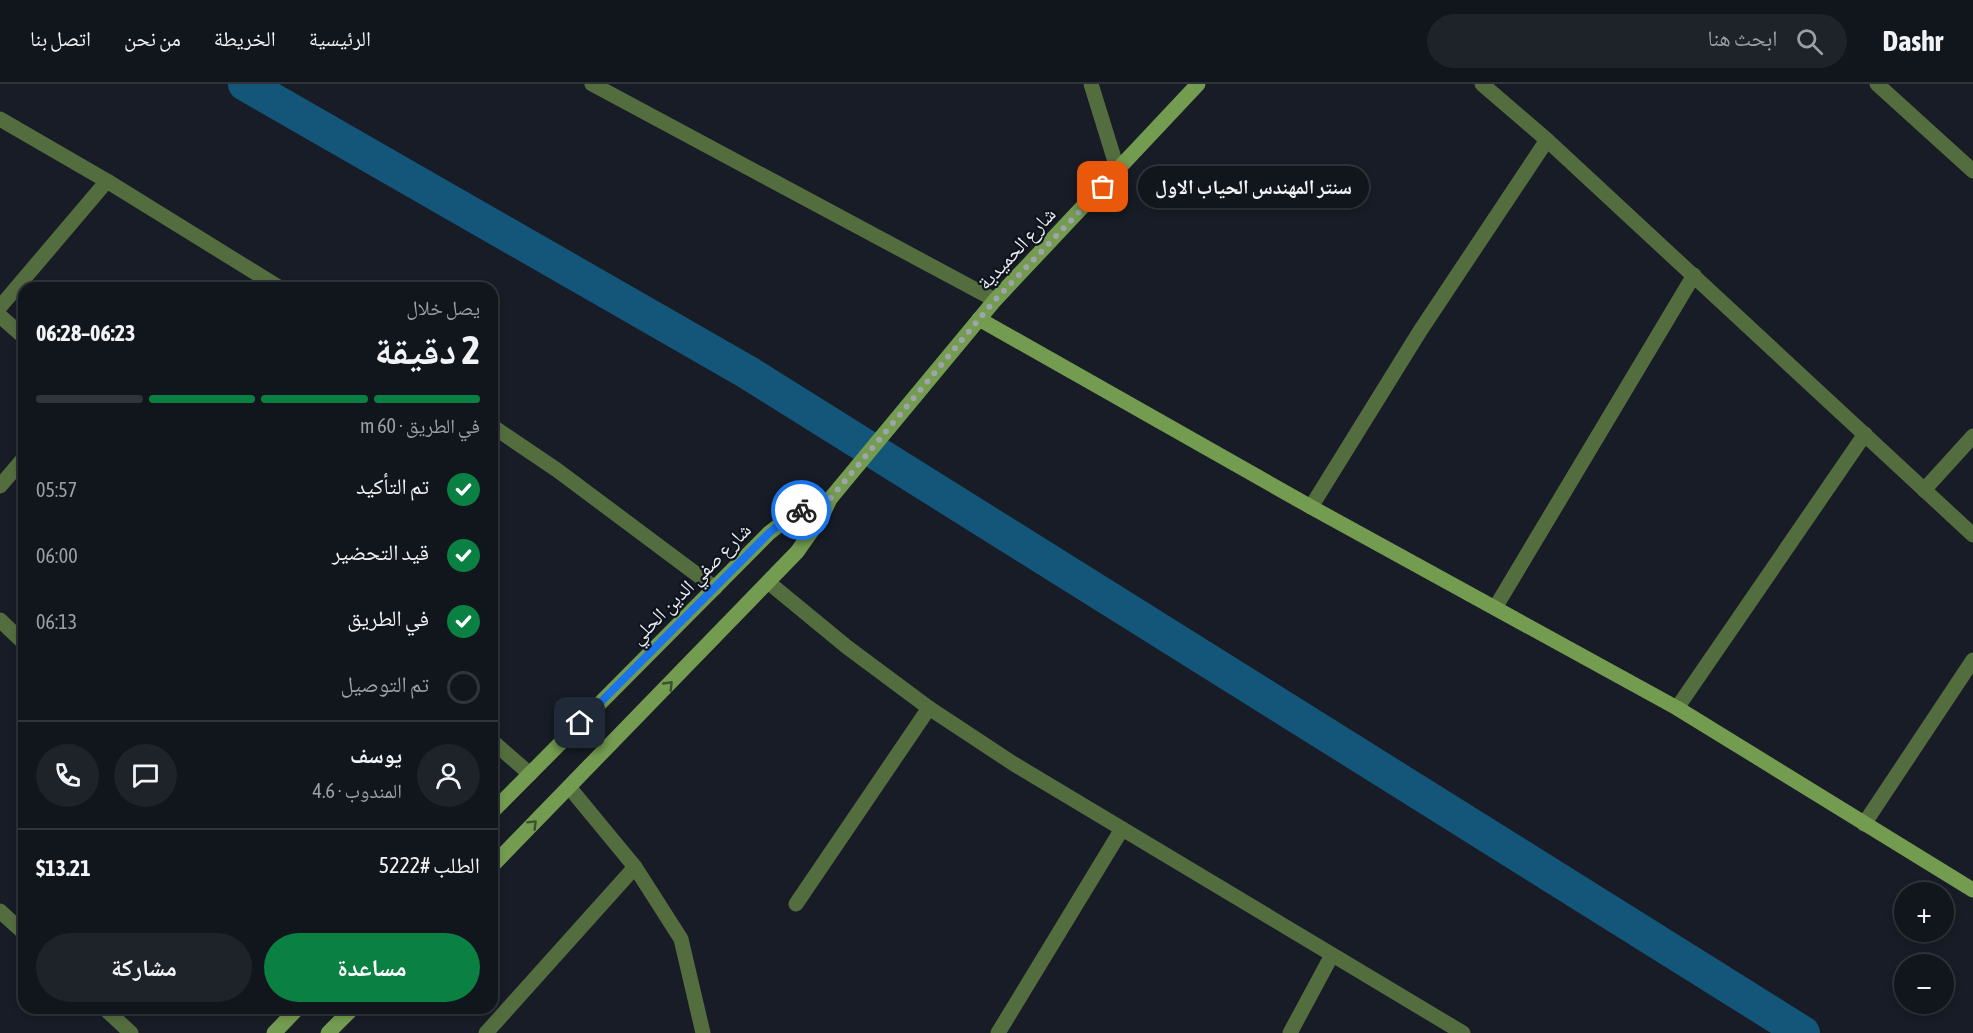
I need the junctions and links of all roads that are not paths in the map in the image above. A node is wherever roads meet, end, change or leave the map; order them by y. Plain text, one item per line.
1 (592, 84) edge
2 (1091, 84) edge
3 (1198, 84) edge
4 (1482, 84) edge
5 (1876, 84) edge
6 (0, 119) edge
7 (1547, 140) junction
8 (1118, 171) junction
9 (1973, 171) edge
10 (107, 181) junction
11 (1694, 275) junction
12 (21, 282) edge
13 (270, 282) edge
14 (18, 286) edge
15 (995, 300) junction
16 (0, 307) edge
17 (0, 316) edge
18 (979, 320) junction
19 (18, 332) edge
20 (498, 430) edge
21 (1865, 434) junction
22 (1973, 436) edge
23 (18, 465) edge
24 (0, 486) edge
25 (1924, 490) junction
26 (830, 499) junction
27 (1311, 507) junction
28 (1973, 535) edge
29 (768, 582) junction
30 (715, 588) junction
31 (1495, 608) junction
32 (0, 621) edge
33 (18, 638) edge
34 (1973, 660) edge
35 (929, 708) junction
36 (1677, 708) junction
37 (498, 746) edge
38 (530, 774) junction
39 (569, 788) junction
40 (498, 806) edge
41 (1864, 824) junction
42 (1122, 829) junction
43 (498, 860) edge
44 (635, 867) junction
45 (1973, 890) edge
46 (796, 904) dead end
47 (0, 911) edge
48 (18, 928) edge
49 (1332, 955) junction
50 (110, 1014) edge
51 (292, 1014) edge
52 (346, 1014) edge
53 (130, 1033) edge
54 (274, 1033) edge
55 (328, 1033) edge
56 (486, 1033) edge
57 (703, 1033) edge
58 (998, 1033) edge
59 (1290, 1033) edge
60 (1463, 1033) edge

1 - 15 street
2 - 8 street
3 - 8 street, شارع الحميدية
4 - 7 street
5 - 9 street
6 - 10 street
7 - 11 street
7 - 27 street
8 - 15 street, شارع الحميدية
10 - 12 street
10 - 13 street
11 - 21 street
11 - 31 street
14 - 16 street
15 - 18 street, شارع الحميدية
17 - 19 street
18 - 26 street, شارع الحميدية
18 - 27 street
20 - 30 street
21 - 25 street
21 - 36 street
22 - 25 street
23 - 24 street
25 - 28 street
26 - 29 street
26 - 30 street, شارع صفي الدين الحلي
27 - 31 street
29 - 35 street
39 -> 29 street
30 - 38 street, شارع صفي الدين الحلي
31 - 36 street
32 - 33 street
34 - 41 street
35 - 42 street
35 - 46 street
36 - 41 street
37 - 38 street
38 - 40 street, شارع صفي الدين الحلي
43 -> 39 street
39 - 44 street
41 - 45 street
42 - 49 street
42 - 58 street
44 - 56 street
44 - 57 street
47 - 48 street
49 - 59 street
49 - 60 street
50 - 53 street
51 - 54 street
52 - 55 street

